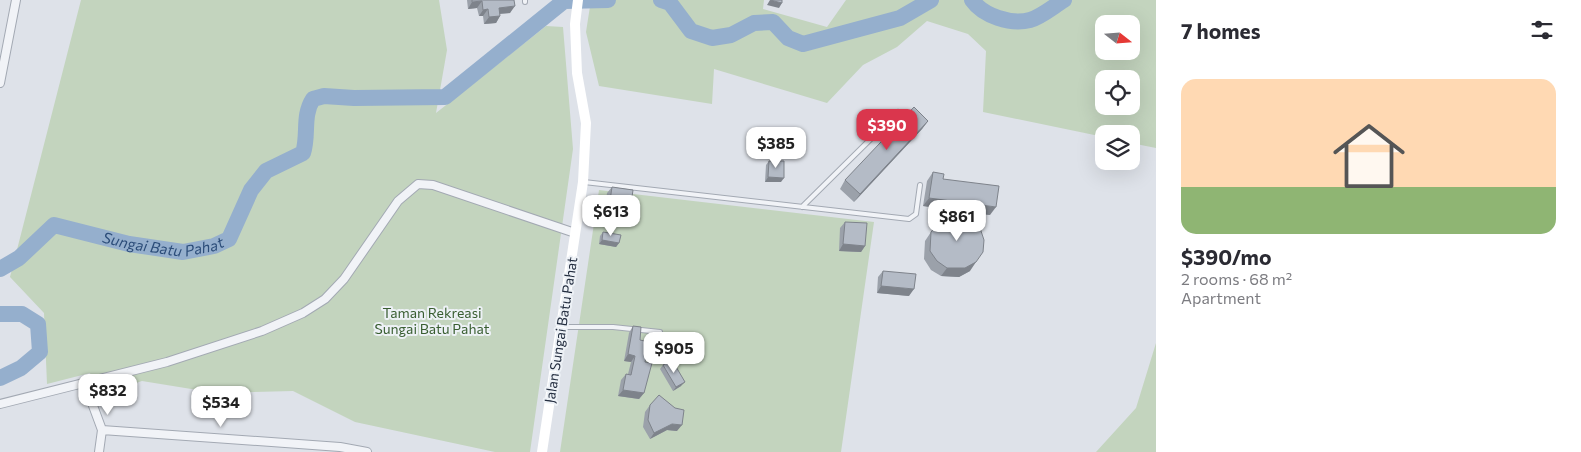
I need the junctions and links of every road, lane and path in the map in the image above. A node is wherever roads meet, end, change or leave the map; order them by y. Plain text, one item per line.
1 (16, 0) edge
2 (578, 0) edge
3 (0, 83) edge
4 (898, 112) dead end
5 (583, 182) junction
6 (920, 185) dead end
7 (802, 207) junction
8 (575, 233) junction
9 (561, 327) junction
10 (660, 332) dead end
11 (85, 384) junction
12 (0, 404) edge
13 (102, 430) junction
14 (99, 452) edge
15 (367, 452) edge
16 (542, 452) edge

1 - 3 street
2 - 5 street, Jalan Sungai Batu Pahat
4 - 7 lane
5 - 7 lane
5 - 8 street, Jalan Sungai Batu Pahat
6 - 7 lane
8 - 9 street, Jalan Sungai Batu Pahat
8 - 11 street
9 - 10 lane
9 - 16 street, Jalan Sungai Batu Pahat
11 - 12 street
11 - 13 street
13 - 14 street
13 - 15 street

